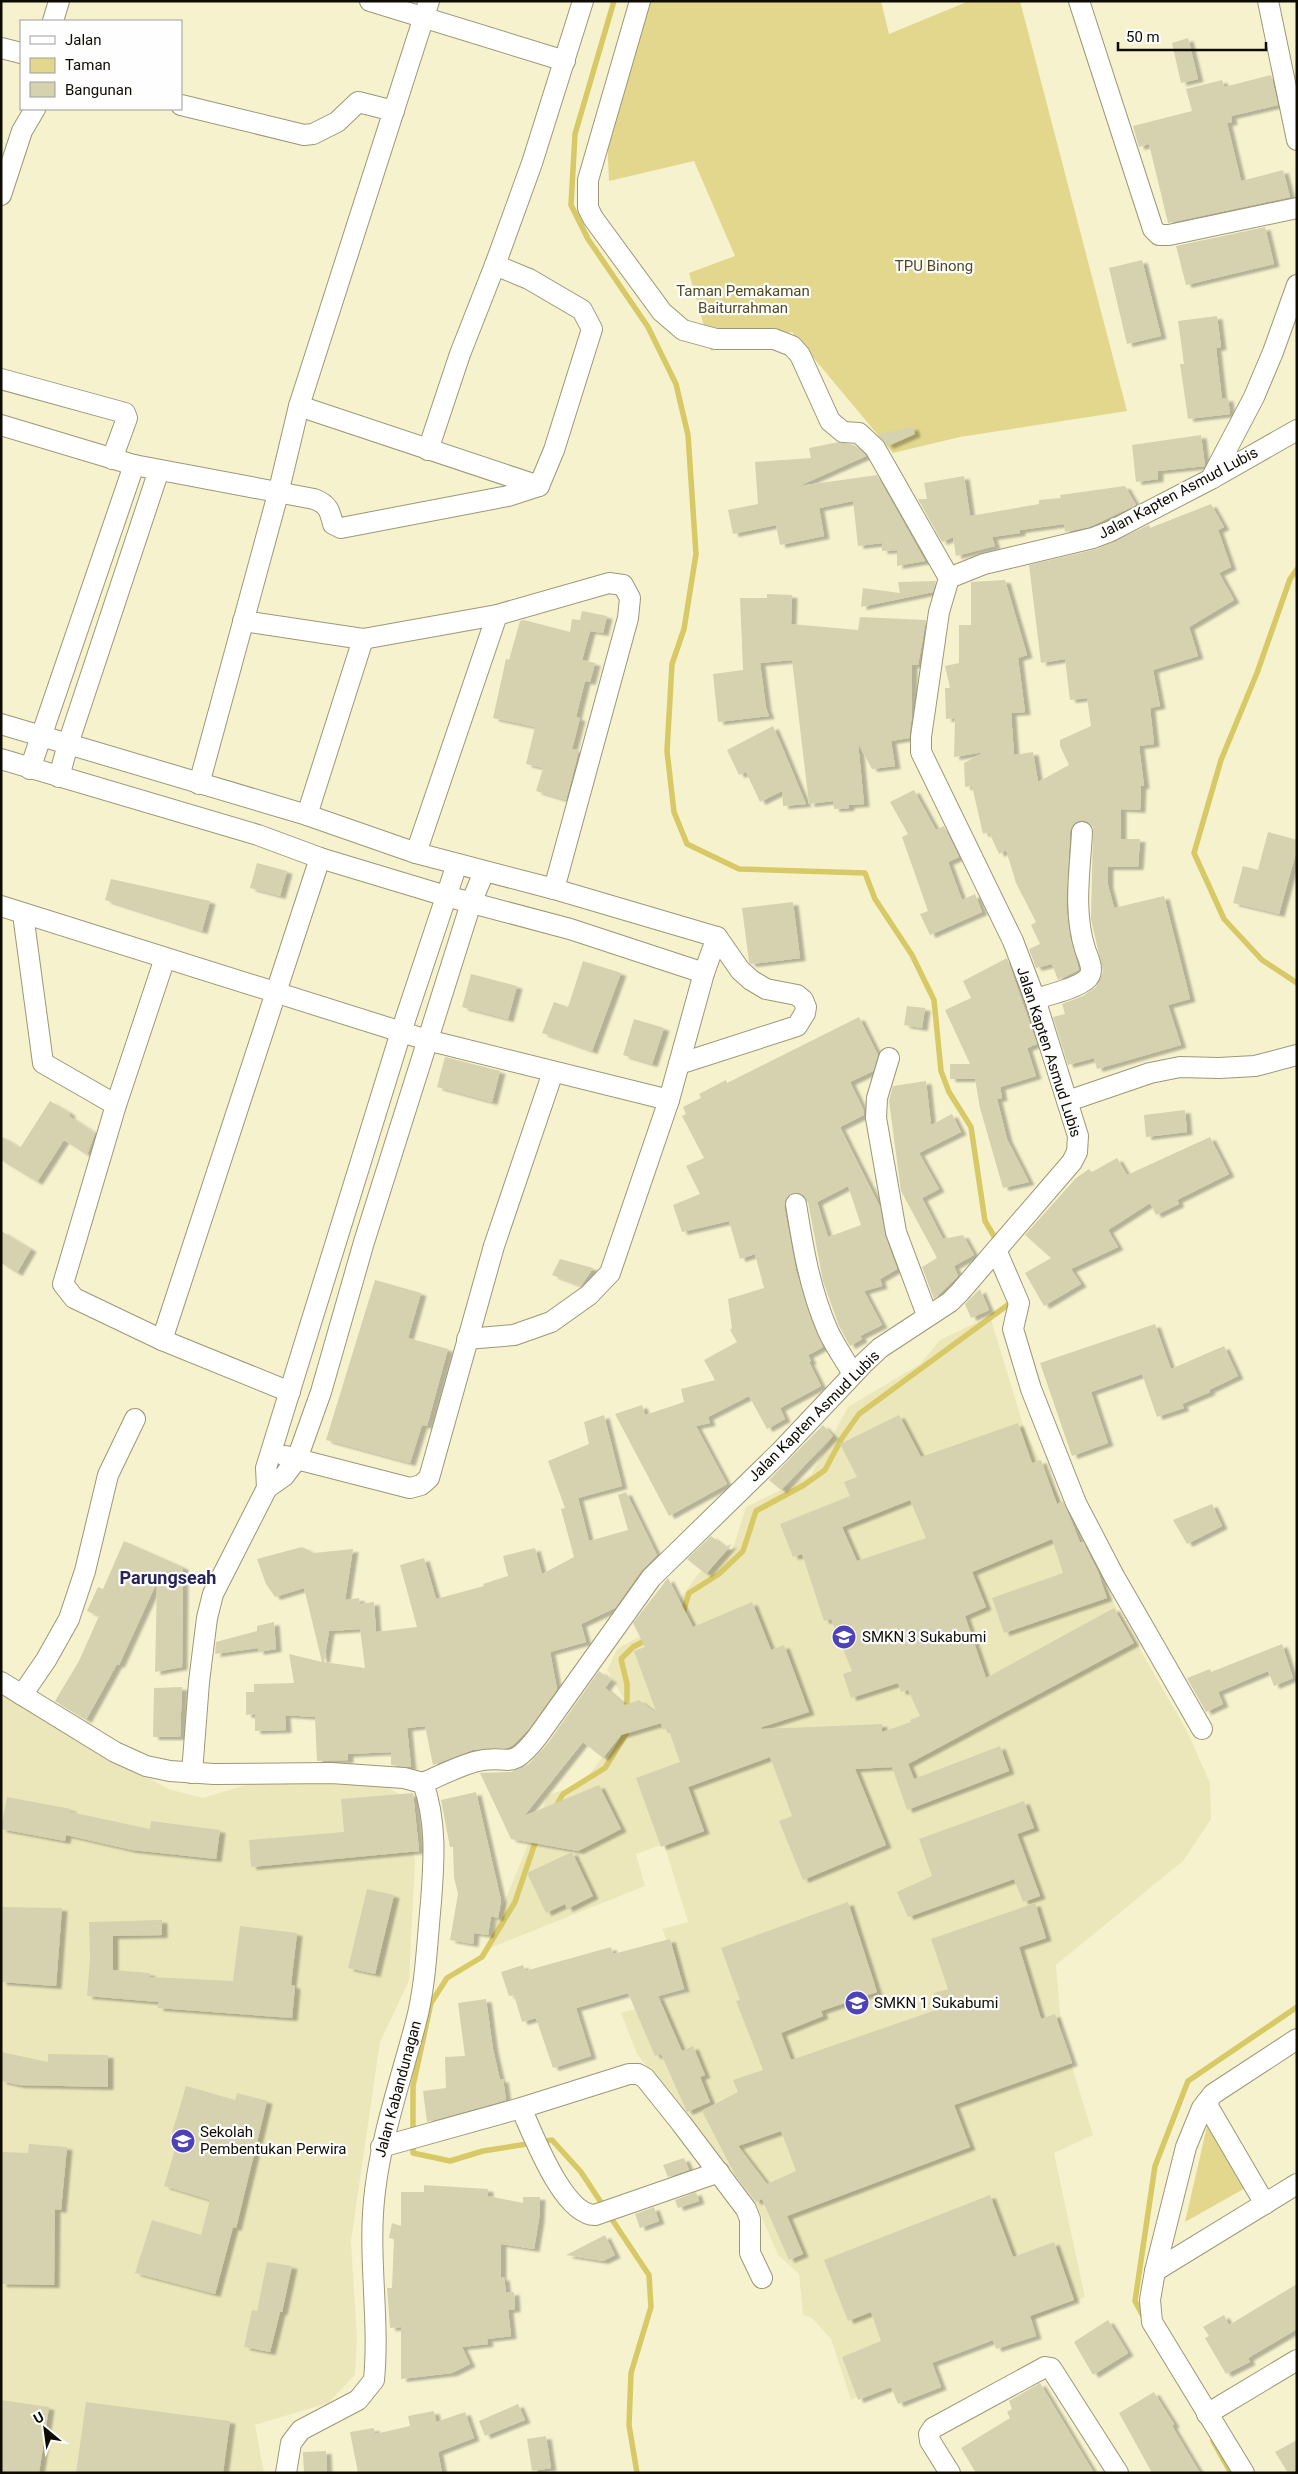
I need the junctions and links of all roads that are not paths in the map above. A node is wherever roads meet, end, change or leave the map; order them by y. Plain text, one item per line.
1 (59, 1) edge
2 (370, 1) edge
3 (583, 1) edge
4 (640, 1) edge
5 (1079, 1) edge
6 (1268, 1) edge
7 (427, 10) edge
8 (53, 20) edge
9 (1, 48) edge
10 (20, 53) edge
11 (565, 62) junction
12 (182, 104) edge
13 (34, 110) edge
14 (394, 111) junction
15 (1297, 140) edge
16 (1, 195) edge
17 (1297, 208) edge
18 (495, 266) junction
19 (1297, 285) edge
20 (1, 379) edge
21 (299, 406) junction
22 (1, 425) edge
23 (1297, 430) edge
24 (428, 450) junction
25 (112, 458) junction
26 (134, 465) junction
27 (159, 470) junction
28 (1211, 479) junction
29 (539, 486) junction
30 (278, 494) junction
31 (948, 578) junction
32 (497, 614) junction
33 (243, 622) junction
34 (363, 638) junction
35 (1, 724) edge
36 (41, 736) junction
37 (68, 744) junction
38 (1, 759) edge
39 (30, 768) junction
40 (59, 777) junction
41 (199, 784) junction
42 (307, 815) junction
43 (1082, 832) dead end
44 (416, 853) junction
45 (320, 858) junction
46 (456, 864) junction
47 (484, 872) junction
48 (554, 889) junction
49 (446, 896) junction
50 (471, 903) junction
51 (1, 906) edge
52 (23, 914) junction
53 (717, 937) junction
54 (165, 958) junction
55 (704, 973) junction
56 (277, 993) junction
57 (1035, 999) junction
58 (401, 1032) junction
59 (428, 1040) junction
60 (1297, 1055) edge
61 (889, 1058) dead end
62 (679, 1064) junction
63 (553, 1072) junction
64 (669, 1100) junction
65 (1068, 1101) junction
66 (116, 1105) junction
67 (363, 1150) junction
68 (390, 1158) junction
69 (796, 1204) dead end
70 (997, 1252) junction
71 (927, 1315) junction
72 (467, 1339) junction
73 (162, 1340) junction
74 (853, 1374) junction
75 (290, 1392) junction
76 (135, 1419) dead end
77 (272, 1452) junction
78 (297, 1460) junction
79 (266, 1488) junction
80 (1, 1682) edge
81 (22, 1695) junction
82 (1202, 1729) dead end
83 (192, 1773) junction
84 (423, 1783) junction
85 (1297, 2039) edge
86 (1206, 2103) junction
87 (520, 2108) junction
88 (381, 2147) junction
89 (719, 2172) junction
90 (1297, 2184) edge
91 (1265, 2204) junction
92 (1155, 2271) junction
93 (762, 2278) dead end
94 (1297, 2360) edge
95 (1208, 2414) junction
96 (286, 2473) edge
97 (950, 2473) edge
98 (1118, 2473) edge
99 (1244, 2473) edge

1 - 8 street
2 - 7 street
3 - 11 street
4 - 31 street
5 - 17 street
6 - 15 street
7 - 11 street
7 - 14 street
9 - 10 street
11 - 18 street
12 - 14 street
13 - 16 street
14 - 21 street
18 - 24 street
18 - 29 street
19 - 28 street
20 - 25 street
21 - 24 street
21 - 30 street
22 - 25 street
23 - 28 street, Jalan Kapten Asmud Lubis
24 - 29 street
25 - 26 street
26 - 27 street
26 - 36 street
27 - 30 street
27 - 37 street
28 - 31 street, Jalan Kapten Asmud Lubis
29 - 30 street
30 - 33 street
31 - 57 street, Jalan Kapten Asmud Lubis
32 - 34 street
32 - 44 street
32 - 48 street
33 - 34 street
33 - 41 street
34 - 42 street
35 - 36 street
36 - 37 street
36 - 39 street
37 - 40 street
37 - 41 street
38 - 39 street
39 - 40 street
40 - 45 street
41 - 42 street
42 - 44 street
43 - 57 street
44 - 46 street
45 - 49 street
45 - 56 street
46 - 47 street
46 - 49 street
47 - 48 street
47 - 50 street
48 - 53 street
49 - 50 street
49 - 58 street
50 - 55 street
50 - 59 street
51 - 52 street
52 - 54 street
52 - 66 street
53 - 55 street
53 - 62 street
54 - 56 street
54 - 66 street
55 - 62 street
56 - 58 street
56 - 73 street
57 - 65 street, Jalan Kapten Asmud Lubis
58 - 59 street
58 - 67 street
59 - 63 street
59 - 68 street
60 - 65 street
61 - 71 street
62 - 64 street
63 - 64 street
63 - 72 street
64 - 72 street
65 - 70 street, Jalan Kapten Asmud Lubis
66 - 73 street
67 - 68 street
67 - 75 street
68 - 78 street
69 - 74 street
70 - 71 street, Jalan Kapten Asmud Lubis
70 - 82 street
71 - 74 street, Jalan Kapten Asmud Lubis
72 - 78 street
73 - 75 street
74 - 84 street, Jalan Kapten Asmud Lubis
75 - 77 street
76 - 81 street
77 - 78 street
77 - 79 street
78 - 79 street
79 - 83 street
80 - 81 street
81 - 83 street
83 - 84 street
84 - 88 street, Jalan Kabandunagan
85 - 86 street
86 - 91 street
86 - 92 street
87 - 88 street
87 - 89 street
87 - 89 street
88 - 96 street, Jalan Kabandunagan
89 - 93 street
90 - 91 street
91 - 92 street
92 - 95 street
94 - 95 street
95 - 99 street
97 - 98 street

